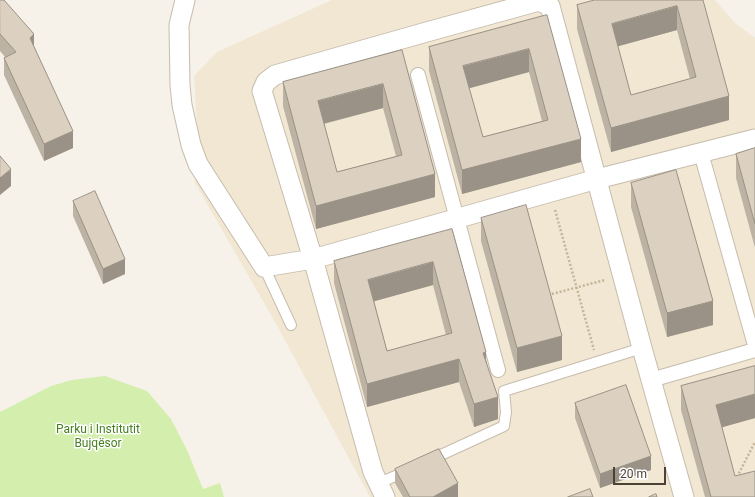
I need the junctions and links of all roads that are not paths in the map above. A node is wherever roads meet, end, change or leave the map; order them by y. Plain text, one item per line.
1 (185, 0) edge
2 (418, 75) dead end
3 (755, 139) edge
4 (701, 153) junction
5 (597, 179) junction
6 (457, 218) junction
7 (313, 259) junction
8 (264, 267) junction
9 (291, 325) dead end
10 (755, 345) edge
11 (642, 348) junction
12 (755, 350) edge
13 (498, 370) dead end
14 (651, 380) junction
15 (382, 490) edge
16 (684, 497) edge

1 - 8 street
2 - 6 street
3 - 4 street
4 - 5 street
4 - 10 street
5 - 6 street
5 - 7 street
5 - 11 street
6 - 7 street
6 - 13 street
7 - 8 street
7 - 15 street
8 - 9 lane
11 - 14 street
11 - 15 lane
12 - 14 street
14 - 16 street

